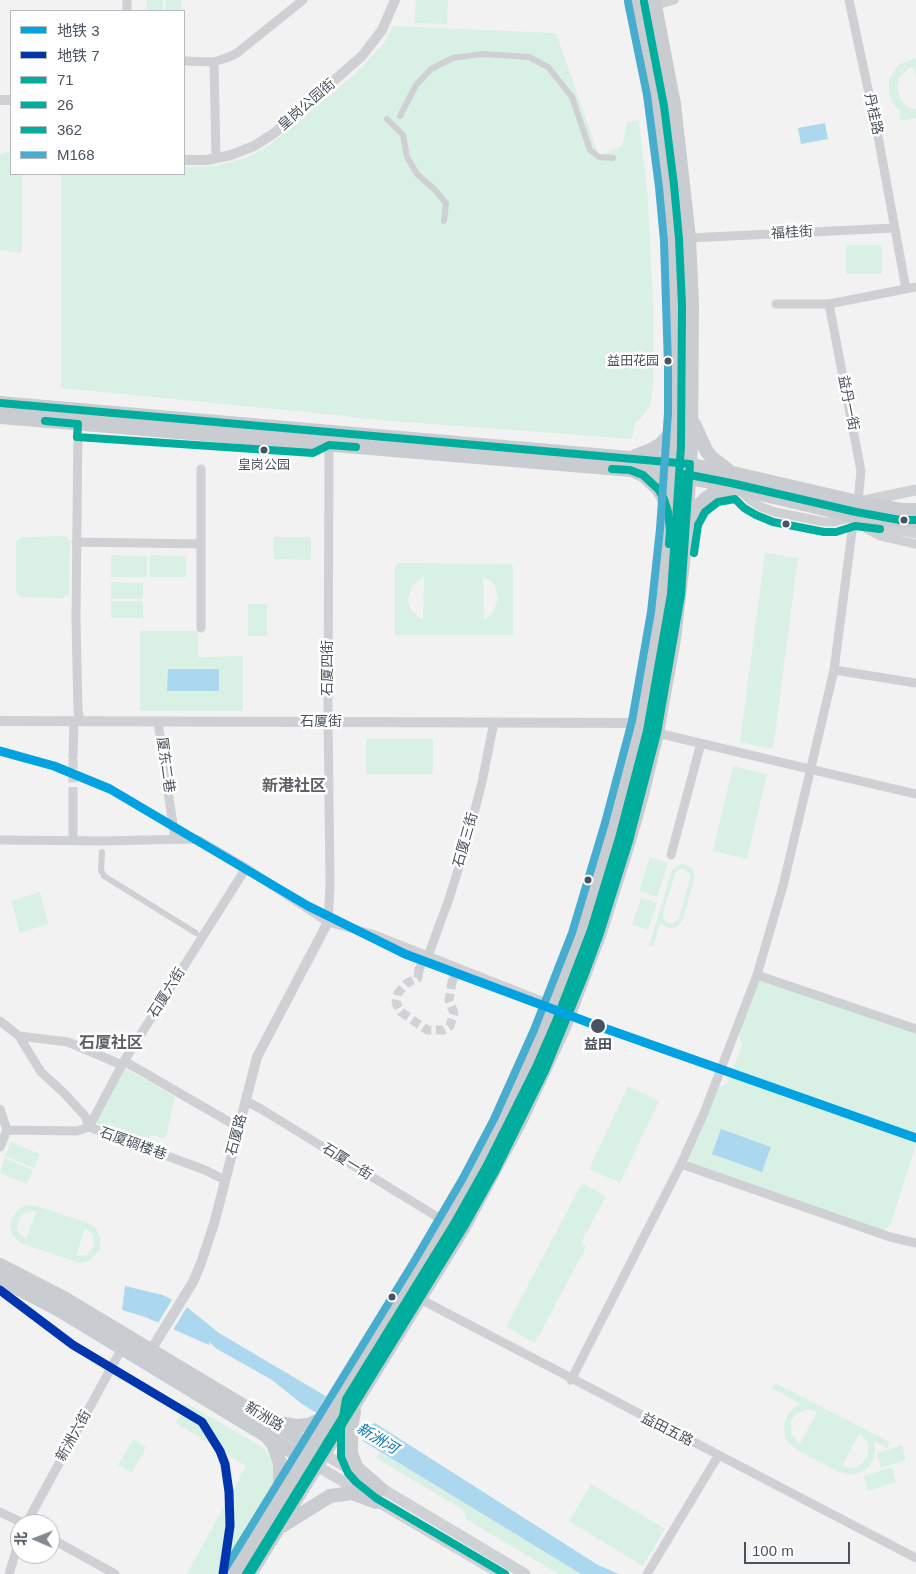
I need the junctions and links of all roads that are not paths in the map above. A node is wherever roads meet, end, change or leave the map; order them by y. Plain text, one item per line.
1 (303, 0) edge
2 (395, 0) edge
3 (638, 0) edge
4 (674, 0) edge
5 (849, 0) edge
6 (655, 2) edge
7 (185, 61) edge
8 (214, 62) junction
9 (400, 116) dead end
10 (387, 119) dead end
11 (216, 158) junction
12 (613, 158) dead end
13 (185, 160) edge
14 (444, 221) dead end
15 (894, 228) junction
16 (689, 238) junction
17 (916, 287) edge
18 (906, 289) junction
19 (776, 304) dead end
20 (829, 304) junction
21 (0, 403) edge
22 (685, 414) junction
23 (0, 417) edge
24 (78, 424) junction
25 (328, 445) junction
26 (624, 457) junction
27 (201, 469) dead end
28 (675, 469) junction
29 (630, 470) junction
30 (689, 471) junction
31 (733, 473) junction
32 (738, 488) junction
33 (916, 490) edge
34 (856, 509) junction
35 (916, 510) edge
36 (916, 521) edge
37 (670, 530) junction
38 (686, 532) junction
39 (916, 534) edge
40 (76, 542) junction
41 (201, 544) junction
42 (916, 544) edge
43 (201, 628) dead end
44 (834, 670) junction
45 (916, 683) edge
46 (0, 721) edge
47 (77, 721) junction
48 (158, 722) junction
49 (328, 722) junction
50 (494, 722) junction
51 (642, 723) junction
52 (657, 733) junction
53 (701, 744) junction
54 (74, 757) tunnel mouth
55 (811, 769) junction
56 (916, 794) edge
57 (73, 796) tunnel mouth
58 (175, 839) junction
59 (0, 840) edge
60 (73, 840) junction
61 (102, 852) dead end
62 (671, 855) dead end
63 (246, 868) junction
64 (328, 922) junction
65 (196, 933) dead end
66 (427, 955) junction
67 (458, 968) junction
68 (419, 970) tunnel mouth
69 (757, 975) junction
70 (452, 982) tunnel mouth
71 (554, 1006) junction
72 (0, 1021) edge
73 (916, 1029) edge
74 (18, 1036) junction
75 (123, 1063) junction
76 (246, 1101) junction
77 (0, 1109) edge
78 (89, 1127) junction
79 (238, 1127) junction
80 (7, 1130) junction
81 (0, 1147) edge
82 (681, 1164) junction
83 (225, 1180) junction
84 (449, 1224) junction
85 (916, 1243) edge
86 (0, 1265) edge
87 (0, 1279) edge
88 (420, 1300) junction
89 (122, 1348) junction
90 (152, 1350) junction
91 (571, 1380) junction
92 (355, 1394) junction
93 (265, 1418) junction
94 (325, 1428) junction
95 (266, 1435) junction
96 (718, 1456) junction
97 (315, 1457) junction
98 (296, 1486) junction
99 (379, 1496) junction
100 (276, 1506) junction
101 (31, 1514) edge
102 (276, 1531) junction
103 (60, 1544) edge
104 (916, 1558) edge
105 (115, 1574) edge
106 (234, 1574) edge
107 (250, 1574) edge
108 (501, 1574) edge
109 (525, 1574) edge
110 (647, 1574) edge

1 - 8 street
2 - 11 street, 皇岗公园街
3 - 22 main road
4 - 6 street
5 - 15 street, 丹桂路
6 - 16 main road
7 - 8 street
8 - 11 street
9 - 12 street
10 - 14 street
11 - 13 street, 皇岗公园街
15 - 16 street, 福桂街
15 - 18 street, 丹桂路
16 - 22 main road
17 - 18 street
18 - 20 street
19 - 20 street
20 - 34 street, 益丹一街
21 - 26 main road
22 - 26 main road
22 - 28 main road
22 - 30 main road
22 - 31 main road
23 - 24 main road
24 - 25 main road
24 - 40 street
25 - 29 main road
25 - 49 street, 石厦四街
26 - 28 main road
27 - 41 street
28 - 29 main road
28 - 30 main road
28 - 37 main road
29 - 37 main road
30 - 31 main road
30 - 32 main road
30 - 38 main road
31 - 34 main road
32 - 34 main road
32 - 38 main road
33 - 34 main road
34 - 35 main road
34 - 36 main road
34 - 39 main road
34 - 42 street
34 - 44 street, 益丹一街
37 - 51 main road
38 - 52 main road
40 - 41 street
40 - 47 street
41 - 43 street
44 - 45 street
44 - 55 street, 益丹一街
46 - 47 street, 石厦街
47 - 48 street, 石厦街
47 - 54 street
48 - 49 street, 石厦街
48 - 58 street, 厦东二巷
49 - 50 street, 石厦街
49 - 64 street, 石厦四街
50 - 51 street, 石厦街
50 - 66 street, 石厦三街
51 - 71 main road
52 - 53 street
52 - 88 main road
53 - 55 street
53 - 62 street
55 - 56 street
55 - 69 street, 益丹一街
57 - 60 street
58 - 60 street
58 - 63 street
59 - 60 street
61 - 65 street
63 - 64 street
63 - 75 street, 石厦六街
64 - 66 street
64 - 76 street, 石厦路
66 - 67 street
66 - 68 street, 石厦三街
67 - 70 street
67 - 71 street
69 - 73 street
69 - 82 street, 益丹一街
71 - 84 main road
72 - 74 street, 石厦碉楼巷
74 - 75 street
74 - 78 street, 石厦碉楼巷
75 - 78 street, 石厦六街
75 - 79 street
76 - 79 street, 石厦路
76 - 84 street, 石厦一街
77 - 80 street
78 - 80 street
78 - 83 street, 石厦碉楼巷
79 - 83 street, 石厦路
80 - 81 street
82 - 85 street
82 - 91 street, 益丹一街
83 - 90 street, 石厦路
84 - 92 main road
86 - 90 main road, 新洲路
87 - 89 main road, 新洲路
88 - 91 street, 益田五路
88 - 92 main road
89 - 95 main road, 新洲路
89 - 101 street, 新洲六街
90 - 93 main road, 新洲路
91 - 96 street, 益田五路
92 - 94 main road
92 - 94 main road
92 - 99 main road
93 - 94 main road
93 - 97 main road, 新洲路
94 - 97 main road
95 - 97 main road, 新洲路
95 - 100 main road
96 - 104 street, 益田五路
96 - 110 street
97 - 98 main road
97 - 99 main road, 新洲路
98 - 100 main road
98 - 102 main road
99 - 102 main road
99 - 108 main road, 新洲路
99 - 109 main road, 新洲路
100 - 106 main road
102 - 107 main road
103 - 105 street

